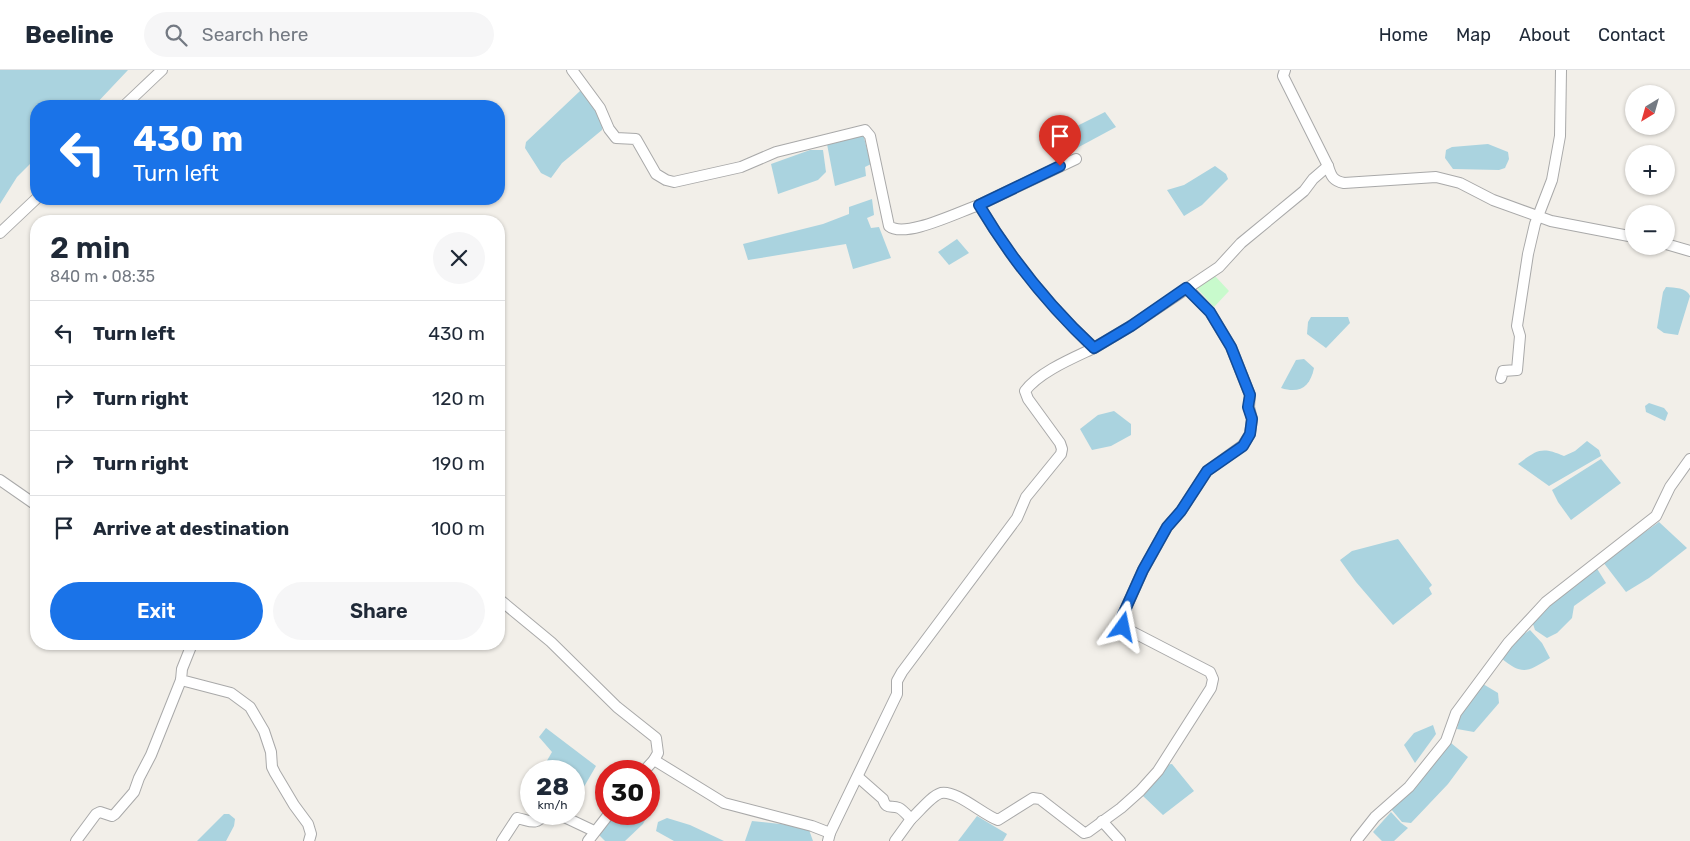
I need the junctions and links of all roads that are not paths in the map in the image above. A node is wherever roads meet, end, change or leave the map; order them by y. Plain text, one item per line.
1 (162, 70) edge
2 (572, 70) edge
3 (1284, 70) edge
4 (1560, 70) edge
5 (130, 100) edge
6 (1076, 159) dead end
7 (1328, 166) junction
8 (30, 204) edge
9 (979, 205) junction
10 (1539, 217) junction
11 (0, 233) edge
12 (1625, 235) edge
13 (1675, 247) edge
14 (1690, 251) edge
15 (1186, 288) junction
16 (1094, 348) junction
17 (1501, 378) dead end
18 (1690, 459) edge
19 (0, 480) edge
20 (30, 501) edge
21 (505, 603) edge
22 (190, 650) edge
23 (181, 680) junction
24 (654, 760) edge
25 (660, 764) edge
26 (858, 777) junction
27 (520, 819) edge
28 (912, 819) junction
29 (1102, 822) junction
30 (581, 825) edge
31 (599, 825) edge
32 (594, 831) junction
33 (829, 837) edge
34 (76, 841) edge
35 (309, 841) edge
36 (502, 841) edge
37 (588, 841) edge
38 (895, 841) edge
39 (1120, 841) edge
40 (1356, 841) edge

1 - 5 street
2 - 9 street
3 - 7 street
4 - 10 street
6 - 9 street
7 - 10 street
7 - 15 street
8 - 11 street
9 - 16 street
10 - 12 street
10 - 17 street
13 - 14 street
15 - 16 street
15 - 29 street
16 - 26 street
18 - 40 street
19 - 20 street
21 - 24 street
22 - 23 street
23 - 34 street
23 - 35 street
25 - 33 street
26 - 28 street
26 - 33 street
27 - 36 street
28 - 29 street
28 - 38 street
29 - 39 street
30 - 32 street
31 - 32 street
32 - 37 street

